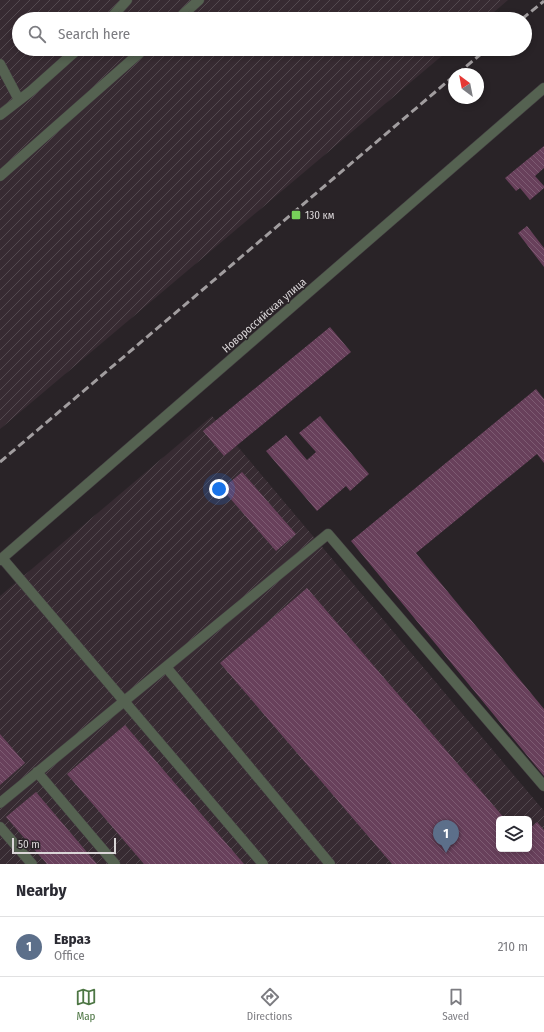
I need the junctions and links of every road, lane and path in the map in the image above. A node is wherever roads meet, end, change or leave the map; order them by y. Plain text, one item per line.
1 (127, 0) edge
2 (199, 0) edge
3 (116, 12) edge
4 (186, 12) edge
5 (70, 56) edge
6 (136, 56) edge
7 (0, 64) edge
8 (544, 88) edge
9 (19, 100) junction
10 (0, 115) edge
11 (0, 176) edge
12 (1, 559) edge
13 (166, 667) junction
14 (124, 701) junction
15 (37, 772) junction
16 (544, 786) edge
17 (0, 802) edge
18 (0, 827) edge
19 (32, 864) edge
20 (115, 864) edge
21 (263, 864) edge
22 (330, 864) edge

1 - 3 street
2 - 4 street
5 - 9 street
6 - 11 street
7 - 9 street
8 - 12 street, Новороссийская улица
9 - 10 street
12 - 14 street
13 - 14 street
13 - 16 street
13 - 22 street
14 - 15 street
14 - 21 street
15 - 17 street
15 - 20 street
18 - 19 street

